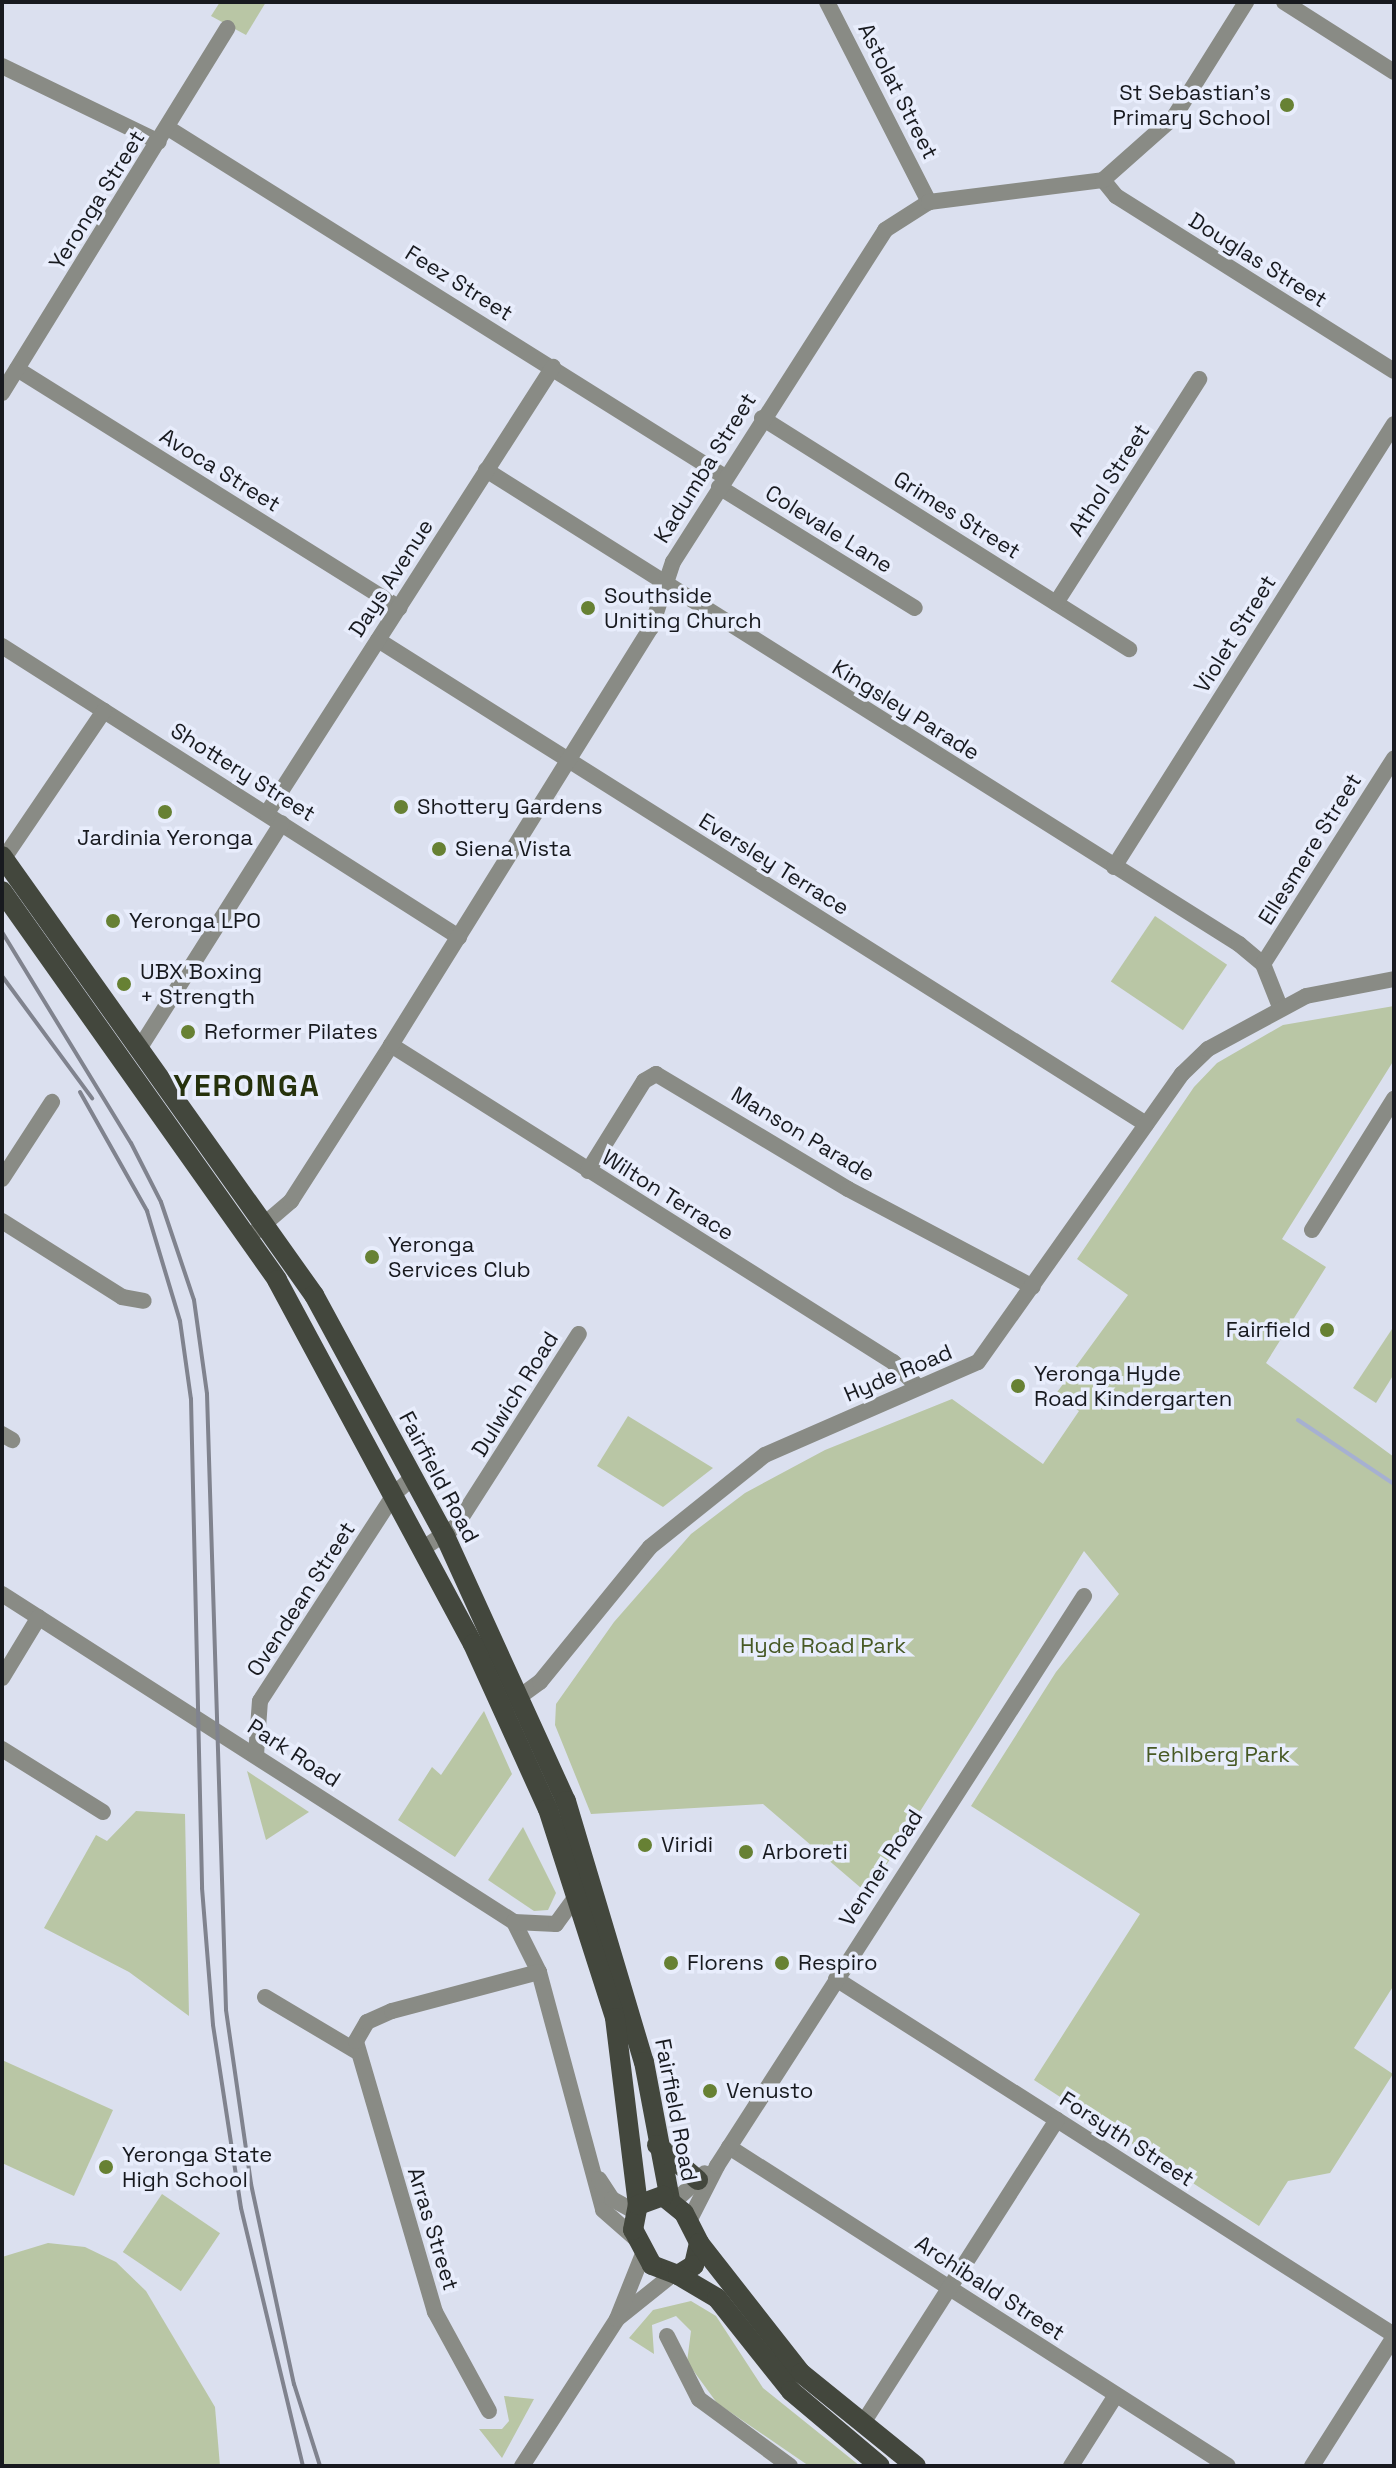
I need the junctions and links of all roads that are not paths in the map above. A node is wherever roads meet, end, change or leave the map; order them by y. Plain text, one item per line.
1 (827, 2) edge
2 (1246, 2) edge
3 (1284, 2) edge
4 (227, 28) dead end
5 (2, 66) edge
6 (1394, 72) edge
7 (164, 135) junction
8 (1103, 180) junction
9 (929, 202) junction
10 (553, 367) junction
11 (17, 369) junction
12 (1394, 371) edge
13 (1199, 379) dead end
14 (2, 393) edge
15 (762, 418) junction
16 (1394, 424) edge
17 (486, 470) junction
18 (722, 482) junction
19 (665, 585) junction
20 (1056, 603) junction
21 (399, 608) junction
22 (915, 608) dead end
23 (378, 640) junction
24 (2, 646) edge
25 (1129, 649) dead end
26 (104, 711) junction
27 (1394, 758) edge
28 (568, 759) junction
29 (267, 813) junction
30 (282, 823) junction
31 (3, 857) edge
32 (1114, 867) junction
33 (2, 891) edge
34 (459, 937) junction
35 (1263, 964) junction
36 (1394, 979) edge
37 (1344, 989) junction
38 (1394, 990) edge
39 (1280, 1007) junction
40 (391, 1045) junction
41 (139, 1049) junction
42 (1394, 1099) edge
43 (52, 1102) dead end
44 (1146, 1124) junction
45 (588, 1171) junction
46 (2, 1179) edge
47 (2, 1221) edge
48 (1312, 1230) dead end
49 (255, 1232) junction
50 (1033, 1287) junction
51 (144, 1301) dead end
52 (579, 1334) dead end
53 (918, 1387) junction
54 (412, 1478) junction
55 (395, 1493) junction
56 (445, 1536) junction
57 (425, 1547) junction
58 (2, 1594) edge
59 (1084, 1596) dead end
60 (39, 1617) junction
61 (2, 1678) edge
62 (522, 1697) junction
63 (502, 1707) junction
64 (2, 1749) edge
65 (256, 1755) junction
66 (103, 1812) dead end
67 (577, 1895) junction
68 (514, 1922) junction
69 (539, 1972) junction
70 (836, 1979) junction
71 (265, 1997) dead end
72 (356, 2051) junction
73 (1057, 2120) junction
74 (657, 2145) junction
75 (729, 2147) junction
76 (717, 2166) junction
77 (599, 2178) junction
78 (698, 2180) junction
79 (672, 2200) junction
80 (637, 2208) junction
81 (689, 2221) junction
82 (699, 2243) junction
83 (639, 2246) junction
84 (675, 2275) junction
85 (949, 2288) junction
86 (617, 2319) junction
87 (667, 2336) dead end
88 (1394, 2336) edge
89 (1116, 2395) junction
90 (489, 2411) dead end
91 (863, 2423) junction
92 (780, 2463) edge
93 (522, 2466) edge
94 (880, 2466) edge
95 (916, 2466) edge
96 (1071, 2466) edge
97 (1228, 2466) edge
98 (1312, 2466) edge

1 - 9 street, Astolat Street
2 - 8 street
3 - 6 street
4 - 7 street, Yeronga Street
5 - 7 street, Feez Street
7 - 10 street, Feez Street
7 - 11 street, Yeronga Street
8 - 9 street, Kadumba Street
8 - 12 street, Douglas Street
9 - 15 street, Kadumba Street
10 - 17 street, Days Avenue
10 - 18 street, Feez Street
11 - 14 street, Yeronga Street
11 - 21 street, Avoca Street
13 - 20 street, Athol Street
15 - 18 street, Kadumba Street
15 - 20 street, Grimes Street
16 - 32 street, Violet Street
17 - 19 street, Kingsley Parade
17 - 21 street, Days Avenue
18 - 19 street, Kadumba Street
18 - 22 street, Colevale Lane
19 - 28 street, Kadumba Street
19 - 32 street, Kingsley Parade
20 - 25 street, Grimes Street
21 - 23 street, Days Avenue
23 - 28 street, Eversley Terrace
23 - 29 street, Days Avenue
24 - 26 street, Shottery Street
26 - 29 street, Shottery Street
26 - 31 street
27 - 35 street, Ellesmere Street
28 - 34 street, Kadumba Street
28 - 44 street, Eversley Terrace
29 - 30 street, Shottery Street
30 - 34 street, Shottery Street
30 - 41 street
31 - 41 main road, Fairfield Road
32 - 35 street, Kingsley Parade
33 - 49 main road, Fairfield Road
34 - 40 street, Kadumba Street
35 - 39 street
36 - 37 street, Hyde Road
37 - 38 street, Hyde Road
37 - 39 street, Hyde Road
39 - 44 street, Hyde Road
40 - 45 street, Wilton Terrace
40 - 49 street, Kadumba Street
41 - 49 main road, Fairfield Road
42 - 48 street
43 - 46 street
44 - 50 street, Hyde Road
45 - 50 street, Manson Parade
45 - 53 street, Wilton Terrace
47 - 51 street
49 - 54 main road, Fairfield Road
49 - 55 main road, Fairfield Road
50 - 53 street, Hyde Road
52 - 56 street, Dulwich Road
53 - 62 street, Hyde Road
54 - 55 street, Ovendean Street
54 - 56 main road, Fairfield Road
55 - 57 main road, Fairfield Road
55 - 65 street, Ovendean Street
56 - 57 street, Dulwich Road
56 - 62 main road, Fairfield Road
57 - 63 main road, Fairfield Road
58 - 60 street, Park Road
59 - 70 street, Venner Road
60 - 61 street
60 - 65 street, Park Road
62 - 63 street, Hyde Road
62 - 74 main road, Fairfield Road
63 - 67 main road, Fairfield Road
64 - 66 street
65 - 68 street, Park Road
67 - 68 street
67 - 80 main road, Fairfield Road
68 - 69 street
69 - 72 street
69 - 77 street
70 - 73 street, Forsyth Street
70 - 75 street, Venner Road
71 - 72 street
72 - 90 street, Arras Street
73 - 85 street
73 - 88 street, Forsyth Street
74 - 78 main road
74 - 79 main road, Fairfield Road
75 - 76 street, Venner Road
75 - 85 street, Archibald Street
76 - 78 street, Venner Road
76 - 81 street, Venner Road
77 - 80 street
77 - 83 street
78 - 79 street, Venner Road
79 - 80 main road
79 - 81 main road
80 - 83 main road
81 - 82 main road
82 - 84 main road
82 - 91 main road
83 - 84 main road
83 - 86 street
84 - 86 street
84 - 94 main road
85 - 89 street, Archibald Street
85 - 91 street
86 - 93 street
87 - 92 street
88 - 98 street
89 - 96 street
89 - 97 street, Archibald Street
91 - 95 main road

